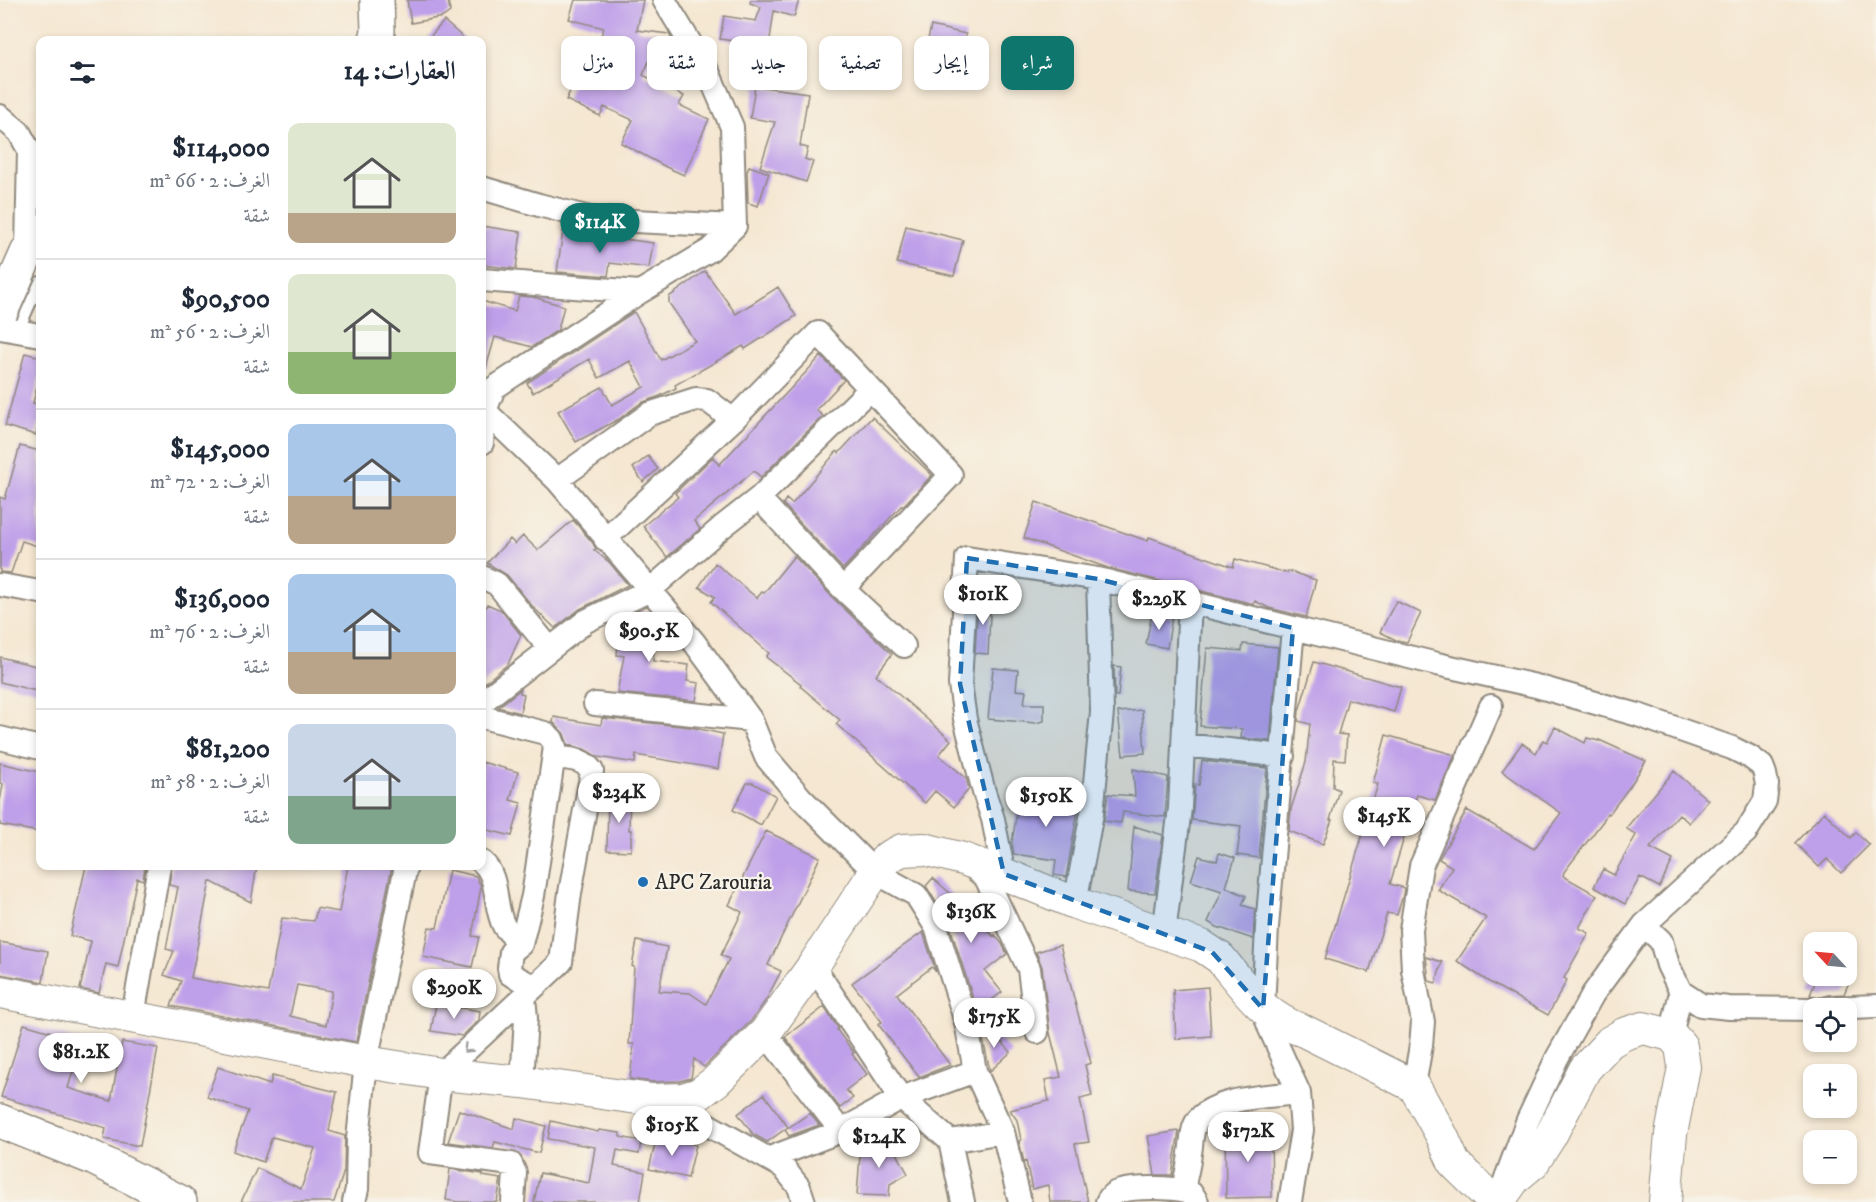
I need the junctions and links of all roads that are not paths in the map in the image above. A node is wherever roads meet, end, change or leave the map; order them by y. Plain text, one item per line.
1 (377, 0) edge
2 (664, 0) edge
3 (377, 36) edge
4 (0, 116) edge
5 (35, 149) edge
6 (486, 192) edge
7 (735, 226) junction
8 (36, 255) edge
9 (486, 280) edge
10 (640, 292) junction
11 (15, 327) edge
12 (870, 389) junction
13 (486, 405) edge
14 (486, 414) edge
15 (733, 420) junction
16 (557, 480) junction
17 (759, 498) junction
18 (605, 538) junction
19 (486, 578) edge
20 (1098, 579) junction
21 (0, 585) edge
22 (843, 589) junction
23 (650, 590) junction
24 (36, 591) edge
25 (1190, 602) junction
26 (1293, 628) junction
27 (904, 646) dead end
28 (550, 649) junction
29 (486, 699) edge
30 (595, 704) dead end
31 (1491, 706) dead end
32 (486, 718) edge
33 (751, 720) junction
34 (0, 738) edge
35 (1184, 745) junction
36 (36, 747) edge
37 (1282, 756) junction
38 (554, 757) junction
39 (963, 860) junction
40 (486, 866) edge
41 (158, 870) edge
42 (405, 870) edge
43 (875, 872) junction
44 (1004, 874) junction
45 (1075, 903) junction
46 (1644, 925) junction
47 (1164, 933) junction
48 (520, 944) junction
49 (813, 966) junction
50 (0, 992) edge
51 (528, 992) junction
52 (1681, 992) junction
53 (1876, 1006) edge
54 (1857, 1007) edge
55 (1803, 1009) edge
56 (1263, 1010) junction
57 (133, 1016) junction
58 (1037, 1032) dead end
59 (765, 1033) junction
60 (1671, 1035) junction
61 (366, 1062) junction
62 (975, 1071) junction
63 (441, 1074) junction
64 (522, 1082) junction
65 (1414, 1086) junction
66 (1299, 1093) junction
67 (901, 1098) junction
68 (652, 1100) junction
69 (0, 1121) edge
70 (841, 1131) junction
71 (1003, 1132) junction
72 (950, 1141) junction
73 (770, 1158) junction
74 (1190, 1196) edge
75 (180, 1202) edge
76 (354, 1202) edge
77 (513, 1202) edge
78 (804, 1202) edge
79 (963, 1202) edge
80 (1020, 1202) edge
81 (1107, 1202) edge
82 (1290, 1202) edge
83 (1496, 1202) edge
84 (1665, 1202) edge

1 - 3 main road
2 - 7 street
4 - 5 street
5 - 8 street
6 - 7 street
7 - 10 street
8 - 11 main road
9 - 10 street
10 - 13 street
12 - 15 street
12 - 17 street
12 - 22 street
14 - 16 street
15 - 16 street
15 - 18 street
16 - 18 street
17 - 22 street
17 - 23 street
18 - 23 street
19 - 28 street
20 - 25 street
20 - 44 street
20 - 45 street
21 - 24 street
22 - 27 street
23 - 28 street
23 - 33 street
25 - 26 street
25 - 35 street
26 - 37 street
26 - 46 street
28 - 29 street
30 - 33 street
31 - 65 street
32 - 38 street
33 - 43 street
34 - 36 street
35 - 37 street
35 - 47 street
37 - 56 street
38 - 48 street
38 - 51 street
39 - 43 main road
39 - 44 main road
39 - 58 street
40 - 48 street
41 - 57 street
42 - 61 street
43 - 49 main road
43 - 62 street
44 - 45 main road
45 - 47 main road
46 - 52 street
46 - 83 street
47 - 56 main road
48 - 51 street
49 - 59 main road
49 - 67 street
50 - 57 main road
51 -> 63 street
51 - 64 street
52 - 55 street
52 - 60 street
53 - 54 street
56 - 65 main road
56 - 66 street
57 - 61 main road
59 - 68 main road
59 - 70 street
60 - 83 main road
60 - 84 main road
61 - 63 main road
61 - 76 street
62 - 67 street
62 - 71 street
63 - 64 main road
63 - 77 street
64 - 68 main road
65 - 83 main road
66 - 74 street
66 - 82 street
67 - 70 street
67 - 72 street
68 - 73 street
69 - 75 main road
70 - 73 street
71 - 72 street
71 - 80 street
72 - 79 street
73 - 78 street
74 - 81 street

